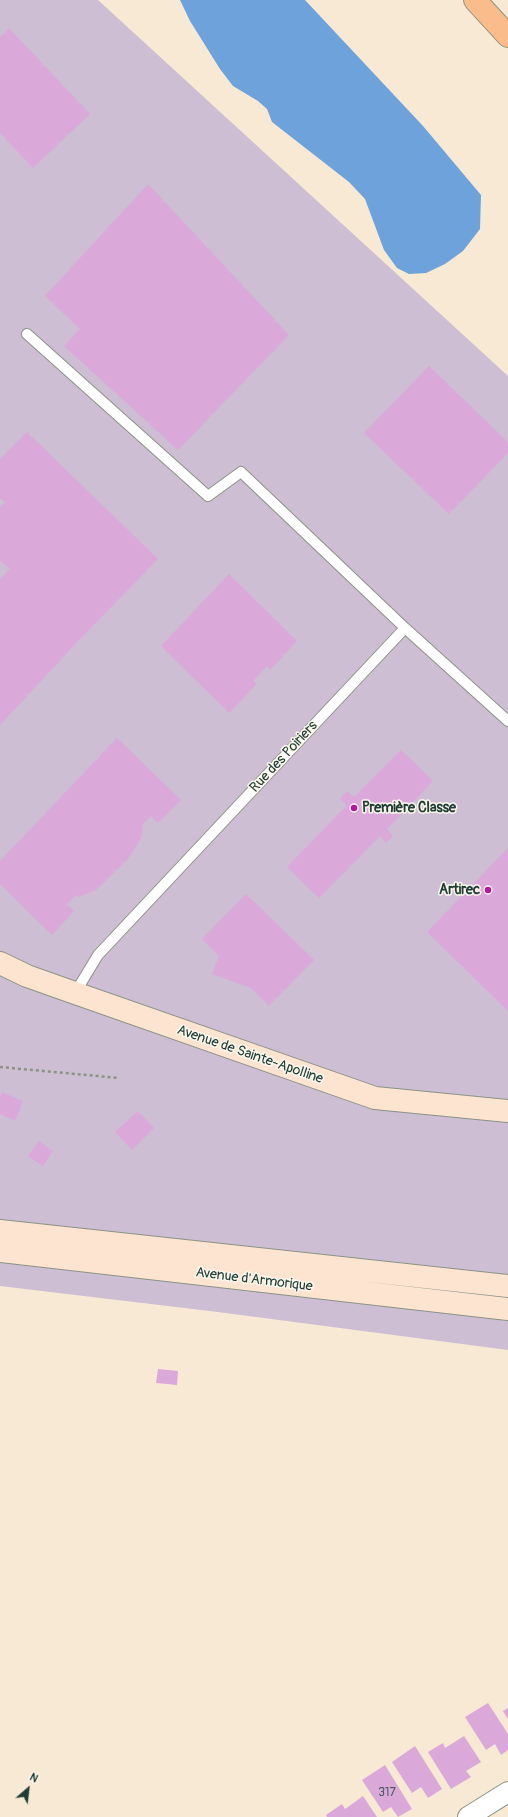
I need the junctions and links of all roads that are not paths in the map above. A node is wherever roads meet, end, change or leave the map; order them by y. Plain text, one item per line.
1 (475, 0) edge
2 (508, 36) edge
3 (27, 334) dead end
4 (405, 628) junction
5 (508, 721) edge
6 (0, 963) edge
7 (75, 993) junction
8 (508, 1111) edge
9 (0, 1231) edge
10 (0, 1251) edge
11 (508, 1286) edge
12 (508, 1309) edge
13 (508, 1792) edge
14 (468, 1817) edge

1 - 2 highway
3 - 4 lane
4 - 5 lane
4 - 7 lane, Rue des Poiriers
6 - 7 main road, Avenue de Sainte-Apolline
7 - 8 main road, Avenue de Sainte-Apolline
9 - 11 main road, Avenue d'Armorique
10 - 12 main road, Avenue d'Armorique
13 - 14 street

